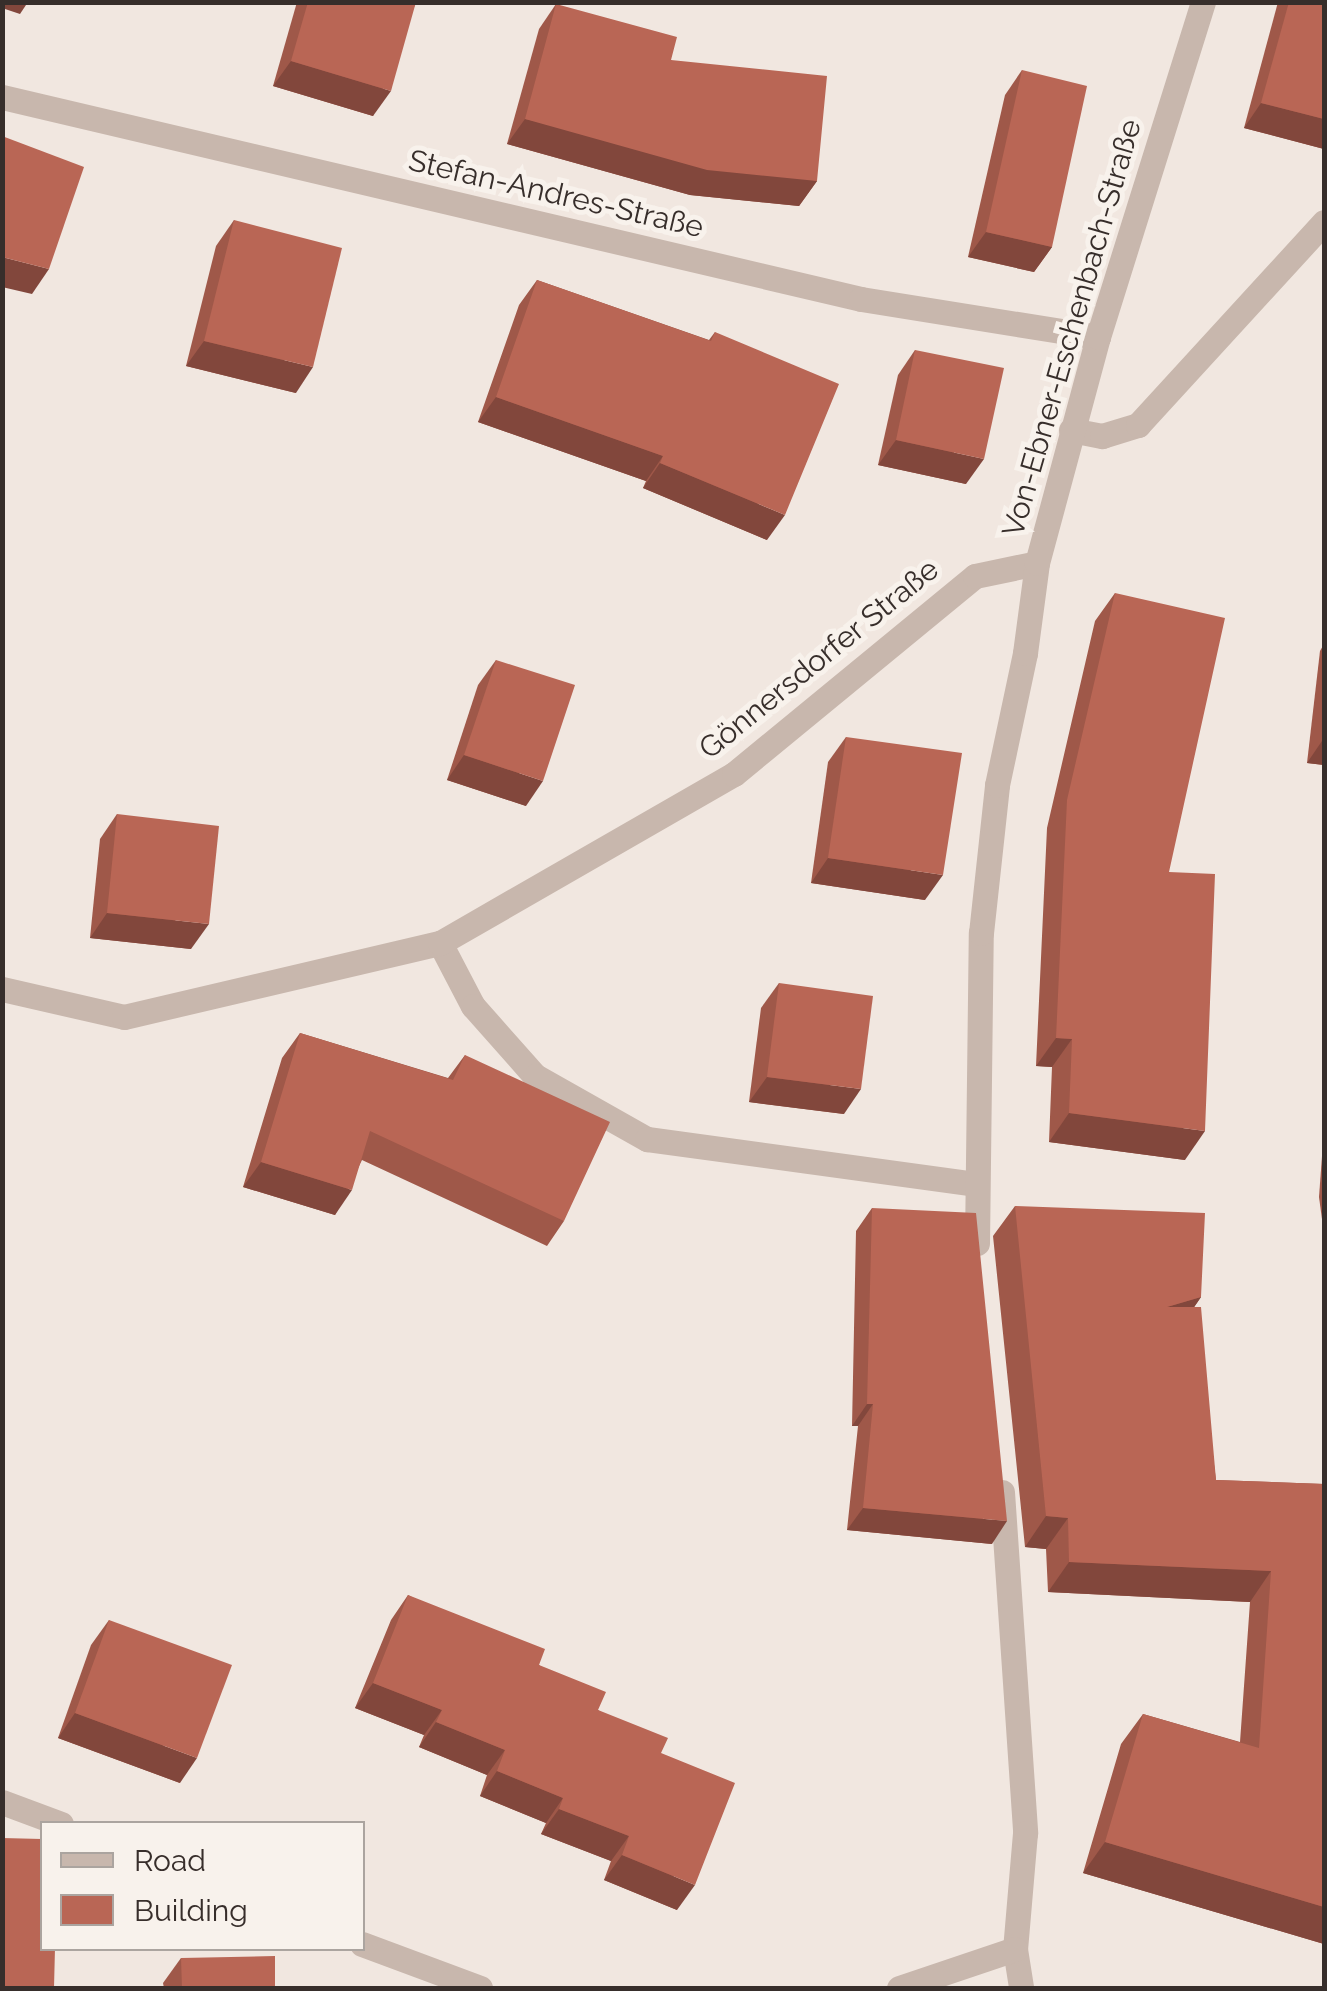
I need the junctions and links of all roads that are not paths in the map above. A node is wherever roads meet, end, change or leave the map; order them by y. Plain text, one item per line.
1 (1203, 2) edge
2 (2, 97) edge
3 (1324, 222) edge
4 (1098, 337) junction
5 (1071, 430) junction
6 (1037, 563) junction
7 (440, 943) junction
8 (2, 989) edge
9 (975, 1184) junction
10 (979, 1267) edge
11 (999, 1457) edge
12 (2, 1802) edge
13 (53, 1821) edge
14 (365, 1945) edge
15 (1015, 1949) junction
16 (480, 1988) edge
17 (898, 1988) edge
18 (1021, 1988) edge

1 - 4 street, Von-Ebner-Eschenbach-Straße
2 - 4 street, Stefan-Andres-Straße
3 - 5 street
4 - 5 street, Von-Ebner-Eschenbach-Straße
5 - 6 street, Von-Ebner-Eschenbach-Straße
6 - 7 street, Gönnersdorfer Straße
6 - 9 street, Von-Ebner-Eschenbach-Straße
7 - 8 street, Gönnersdorfer Straße
7 - 9 street
9 - 10 street, Von-Ebner-Eschenbach-Straße
11 - 15 street
12 - 13 street
14 - 16 street
15 - 17 street
15 - 18 street

